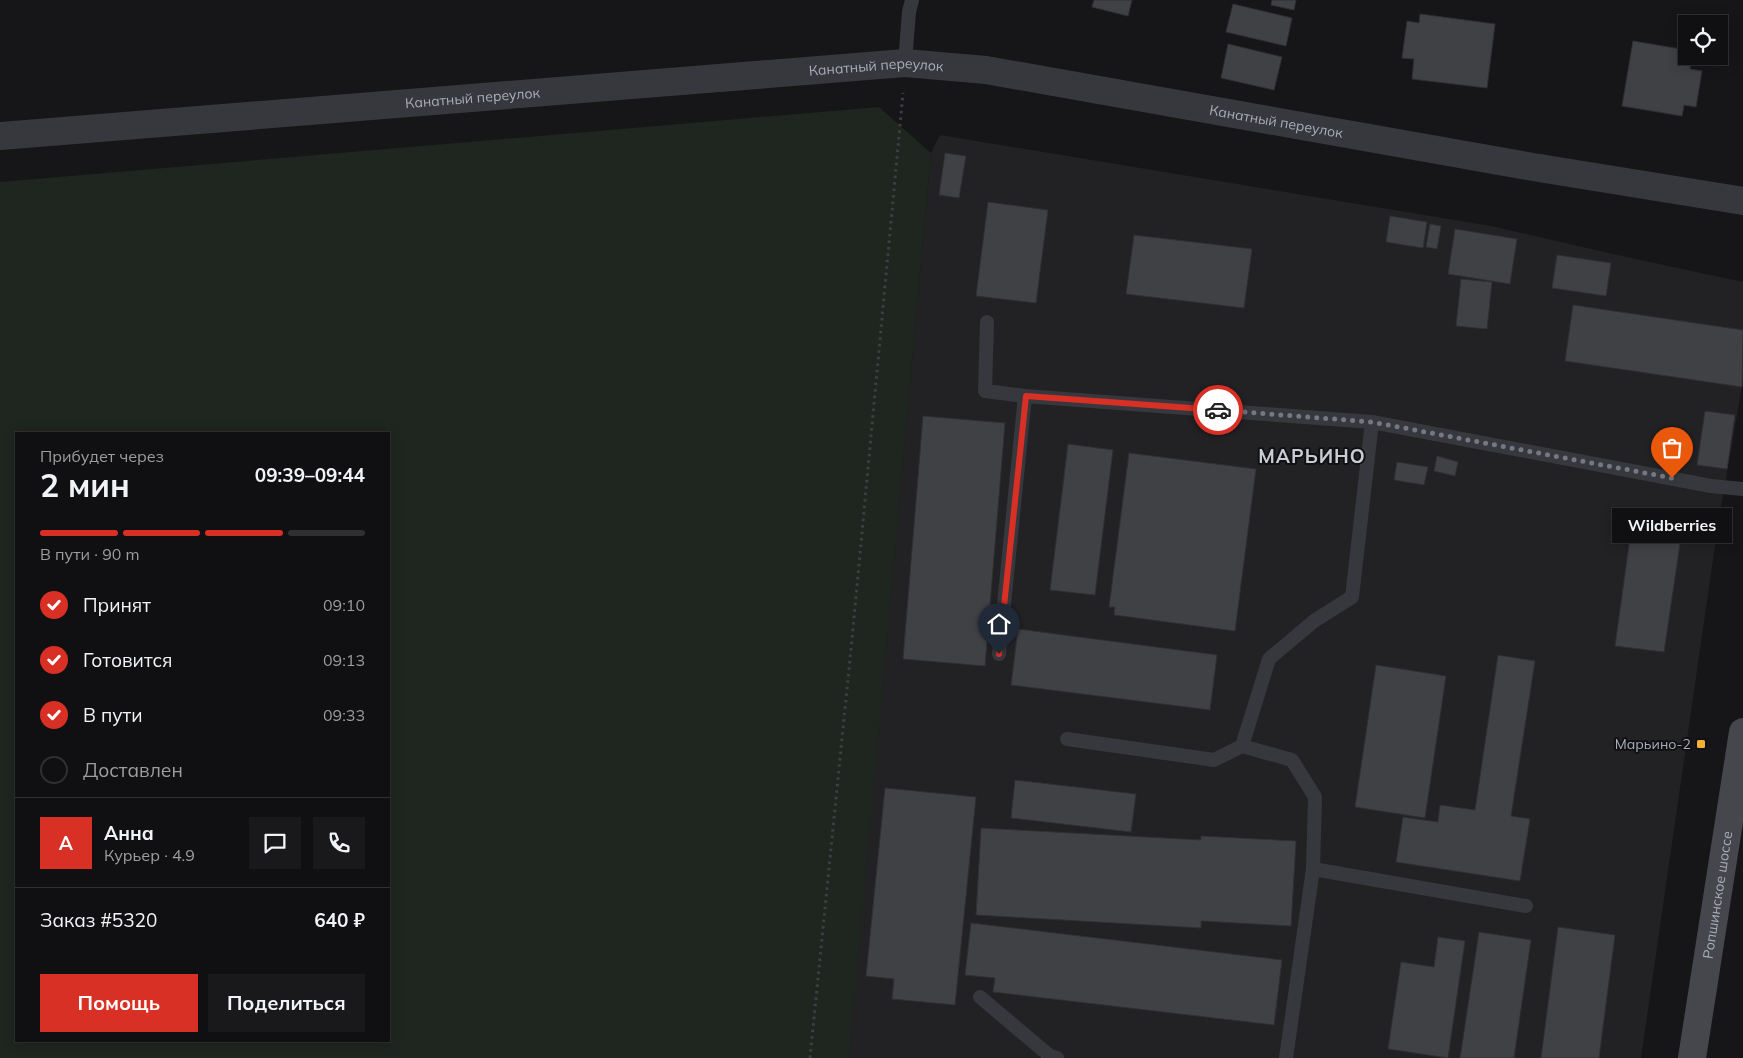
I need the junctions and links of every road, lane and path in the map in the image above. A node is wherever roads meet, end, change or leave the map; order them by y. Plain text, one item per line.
1 (912, 0) edge
2 (905, 63) junction
3 (0, 136) edge
4 (1743, 201) edge
5 (987, 322) dead end
6 (1026, 396) junction
7 (1372, 422) junction
8 (1743, 489) edge
9 (999, 654) dead end
10 (1743, 732) edge
11 (1066, 739) dead end
12 (1242, 746) junction
13 (1313, 868) junction
14 (1526, 906) dead end
15 (980, 997) dead end
16 (810, 1058) edge
17 (1057, 1058) edge
18 (1286, 1058) edge
19 (1692, 1058) edge

1 - 2 lane
2 - 3 street, Канатный переулок
2 - 4 street, Канатный переулок
2 - 16 path
5 - 6 lane
6 - 7 lane
6 - 9 lane
7 - 8 lane
7 - 12 lane
10 - 19 main road, Ропшинское шоссе
11 - 12 lane
12 - 13 lane
13 - 14 lane
13 - 18 lane
15 - 17 lane

